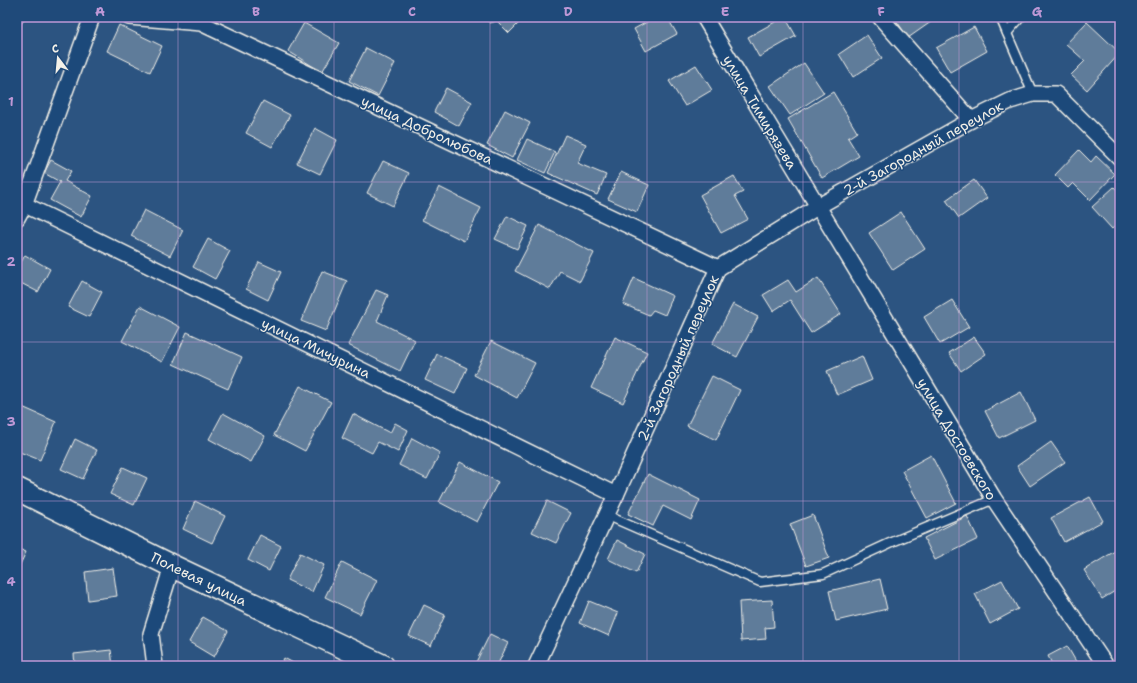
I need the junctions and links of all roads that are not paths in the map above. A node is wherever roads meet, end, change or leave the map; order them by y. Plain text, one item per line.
1 (92, 17) edge
2 (129, 17) edge
3 (704, 17) edge
4 (880, 17) edge
5 (1000, 17) edge
6 (1022, 17) edge
7 (1007, 33) junction
8 (1033, 94) junction
9 (972, 120) junction
10 (1120, 158) edge
11 (817, 207) junction
12 (19, 208) edge
13 (718, 268) junction
14 (17, 489) edge
15 (616, 495) junction
16 (994, 499) junction
17 (606, 515) junction
18 (172, 566) junction
19 (155, 666) edge
20 (383, 666) edge
21 (536, 666) edge
22 (1106, 666) edge

1 - 12 street
2 - 13 street, улица Добролюбова
3 - 11 street, улица Тимирязева
4 - 9 street
5 - 7 lane
6 - 7 lane
7 - 8 lane
8 - 9 street, 2-й Загородный переулок
8 - 10 street, 2-й Загородный переулок
9 - 11 street, 2-й Загородный переулок
11 - 13 street, 2-й Загородный переулок
11 - 16 street, улица Достоевского
12 - 15 street, улица Мичурина
13 - 15 street, 2-й Загородный переулок
14 - 18 main road, Полевая улица
15 - 17 street, 2-й Загородный переулок
16 - 17 lane
16 - 22 street, улица Достоевского
17 - 21 street, 2-й Загородный переулок
18 - 19 street
18 - 20 main road, Полевая улица

